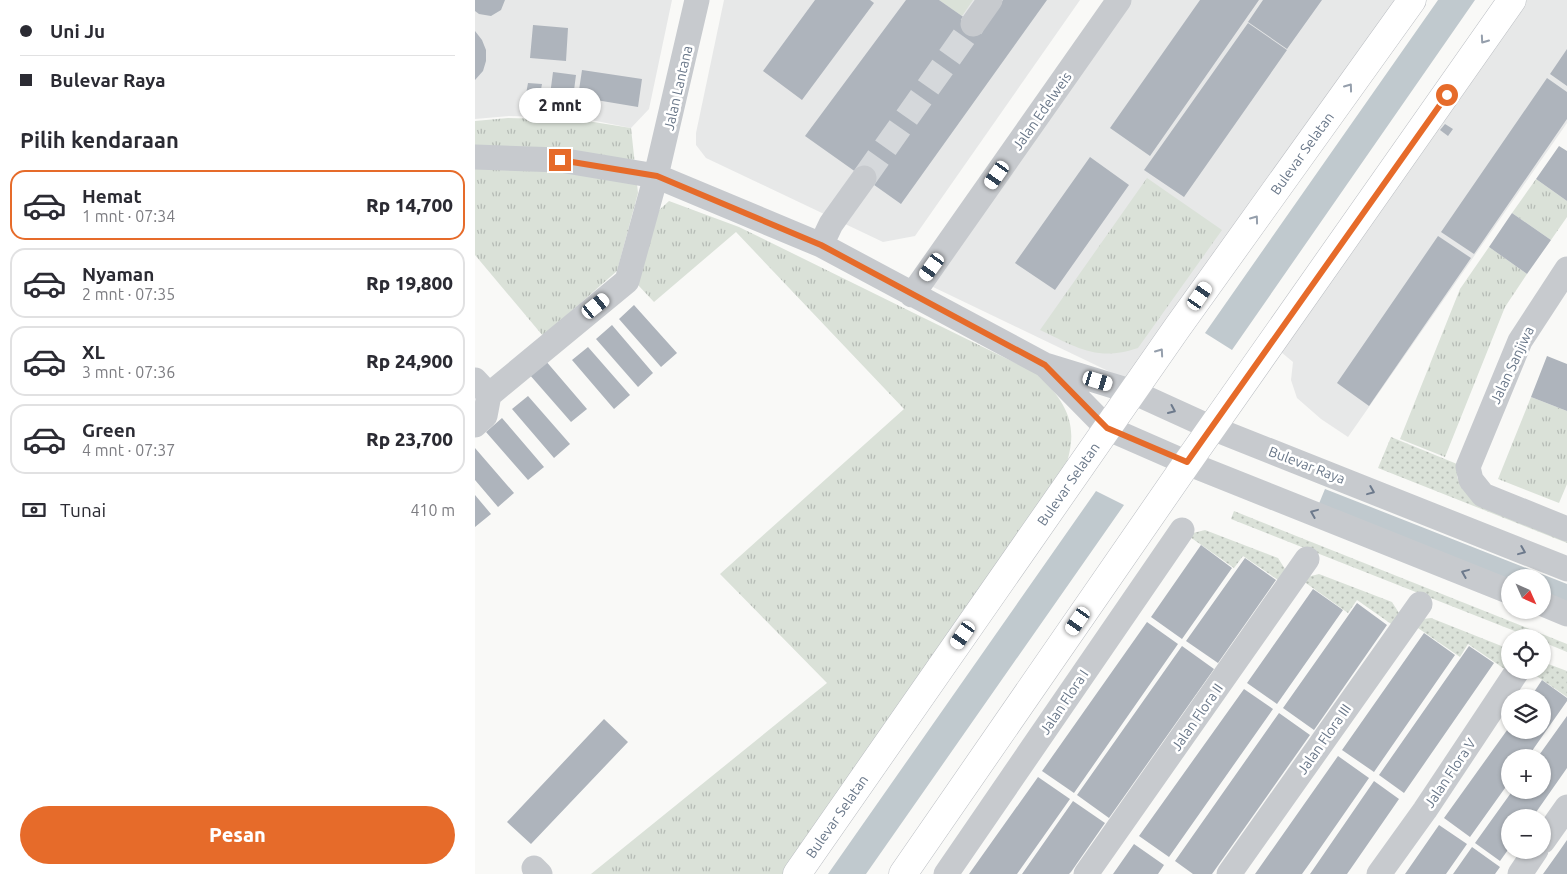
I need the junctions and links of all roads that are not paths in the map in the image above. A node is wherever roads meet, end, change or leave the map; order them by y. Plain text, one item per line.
1 (697, 0) edge
2 (990, 0) edge
3 (1119, 0) edge
4 (1412, 0) edge
5 (1512, 0) edge
6 (973, 24) tunnel mouth
7 (475, 157) edge
8 (657, 176) junction
9 (865, 178) tunnel mouth
10 (821, 245) junction
11 (1567, 269) edge
12 (912, 295) junction
13 (1045, 365) junction
14 (482, 387) edge
15 (1133, 392) junction
16 (475, 425) edge
17 (1107, 428) junction
18 (1212, 428) junction
19 (1187, 462) junction
20 (1567, 529) edge
21 (1182, 530) dead end
22 (1307, 559) dead end
23 (1567, 569) edge
24 (1501, 588) edge
25 (1420, 604) dead end
26 (1551, 607) edge
27 (1567, 614) edge
28 (1513, 679) edge
29 (1567, 806) edge
30 (1551, 829) edge
31 (1531, 859) edge
32 (797, 874) edge
33 (903, 874) edge
34 (945, 874) edge
35 (1086, 874) edge
36 (1229, 874) edge
37 (1379, 874) edge
38 (1520, 874) edge

1 - 8 street, Jalan Lantana
2 - 6 street
3 - 12 street, Jalan Edelweis
15 -> 4 main road, Bulevar Selatan
5 -> 18 main road
7 - 8 street, Bulevar Raya
8 - 10 street, Bulevar Raya
8 - 14 street, Jalan Lantana
9 - 10 street
10 - 12 street, Bulevar Raya
11 - 20 street, Jalan Sanjiwa
12 - 13 street, Bulevar Raya
13 - 15 street, Bulevar Raya
13 - 17 street, Bulevar Raya
14 - 16 street
15 - 17 main road, Bulevar Selatan
15 -> 18 street, Bulevar Raya
17 - 19 street, Bulevar Raya
17 - 32 main road, Bulevar Selatan
18 - 19 main road
18 -> 23 street, Bulevar Raya
24 -> 19 street, Bulevar Raya
19 - 33 main road
21 - 34 street, Jalan Flora I
22 - 35 street, Jalan Flora II
25 - 36 street, Jalan Flora III
26 - 27 street
28 - 37 street, Jalan Flora V
29 - 30 street
31 - 38 street

